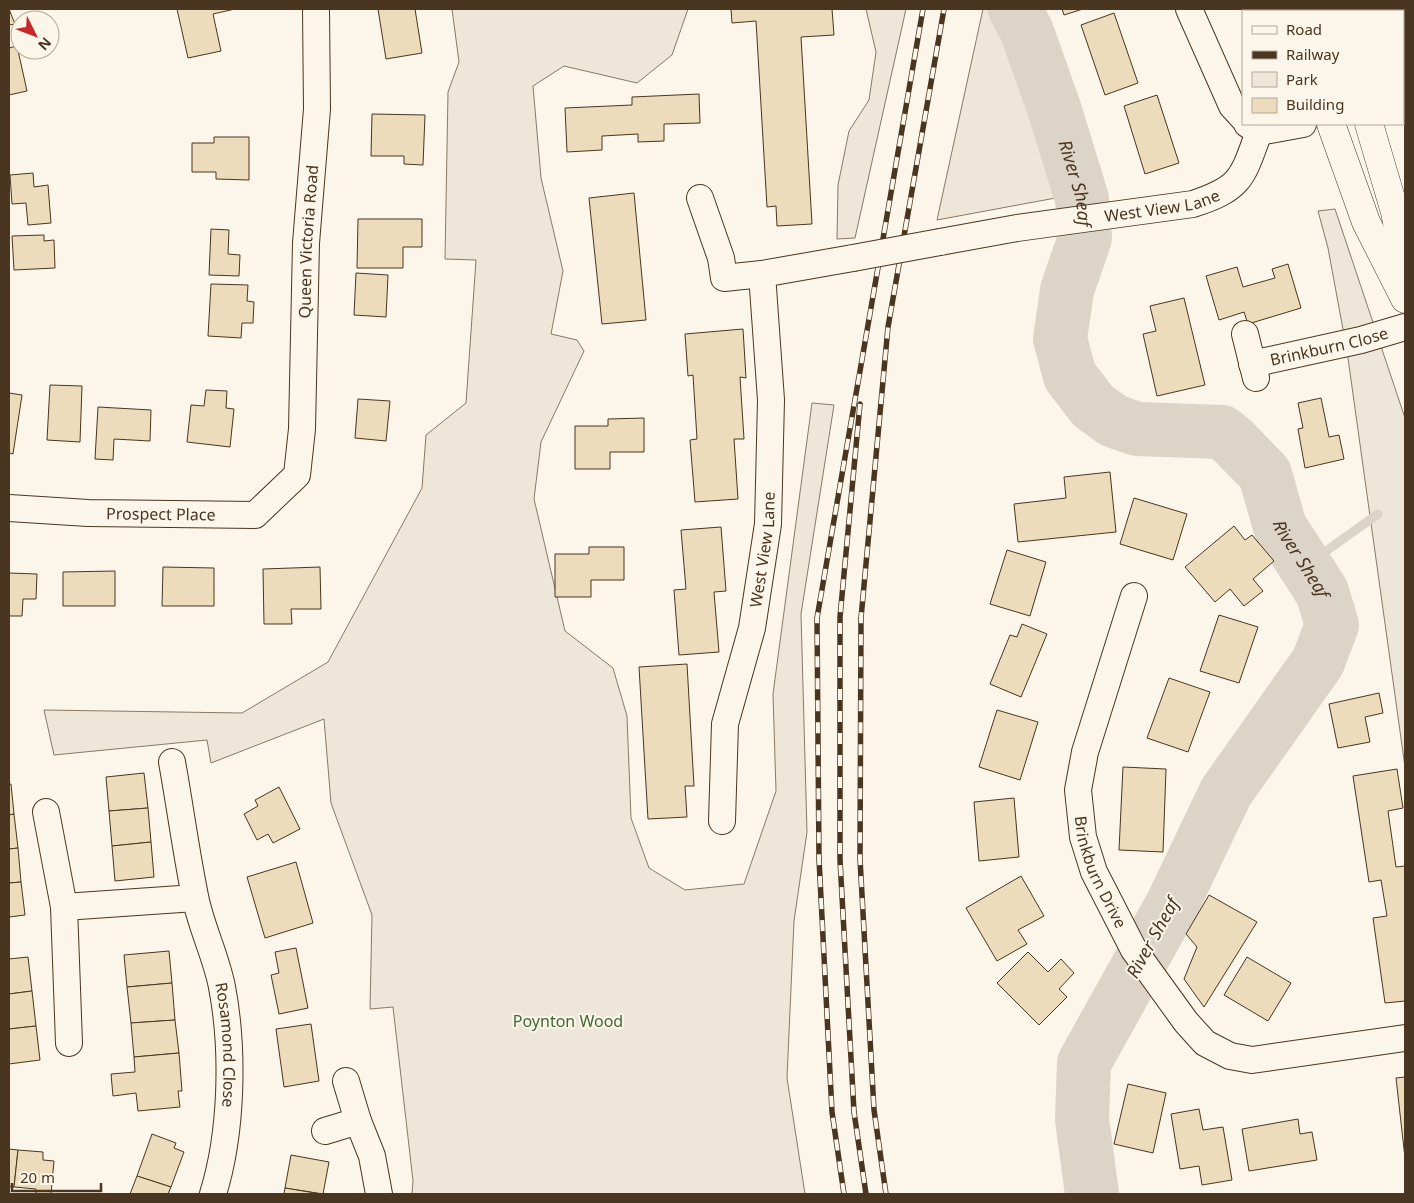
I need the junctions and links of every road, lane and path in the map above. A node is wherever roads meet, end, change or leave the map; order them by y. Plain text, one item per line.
1 (316, 9) edge
2 (1190, 9) edge
3 (1242, 117) edge
4 (1250, 125) edge
5 (1331, 125) edge
6 (1369, 125) edge
7 (700, 198) dead end
8 (1400, 210) edge
9 (1366, 222) junction
10 (1405, 262) edge
11 (762, 274) junction
12 (1405, 299) edge
13 (1405, 327) edge
14 (1245, 334) dead end
15 (297, 474) joint
16 (9, 508) edge
17 (1134, 596) dead end
18 (172, 762) dead end
19 (46, 812) dead end
20 (722, 820) dead end
21 (195, 898) junction
22 (64, 907) junction
23 (1405, 1038) edge
24 (69, 1043) dead end
25 (346, 1081) dead end
26 (358, 1121) junction
27 (325, 1131) dead end
28 (213, 1194) edge
29 (379, 1194) edge

1 - 15 street, Queen Victoria Road
2 - 3 street
4 - 11 street, West View Lane, bridge
5 - 9 main road
6 - 8 main road
7 - 11 street, West View Lane
8 - 9 street
8 - 10 main road
9 - 12 main road
11 - 20 street, West View Lane
13 - 14 street, Brinkburn Close
15 - 16 street, Prospect Place
17 - 23 street, Brinkburn Drive
18 - 21 street, Rosamond Close
19 - 22 street
21 - 22 street
21 - 28 street, Rosamond Close
22 - 24 street
25 - 26 street
26 - 27 street
26 - 29 street

